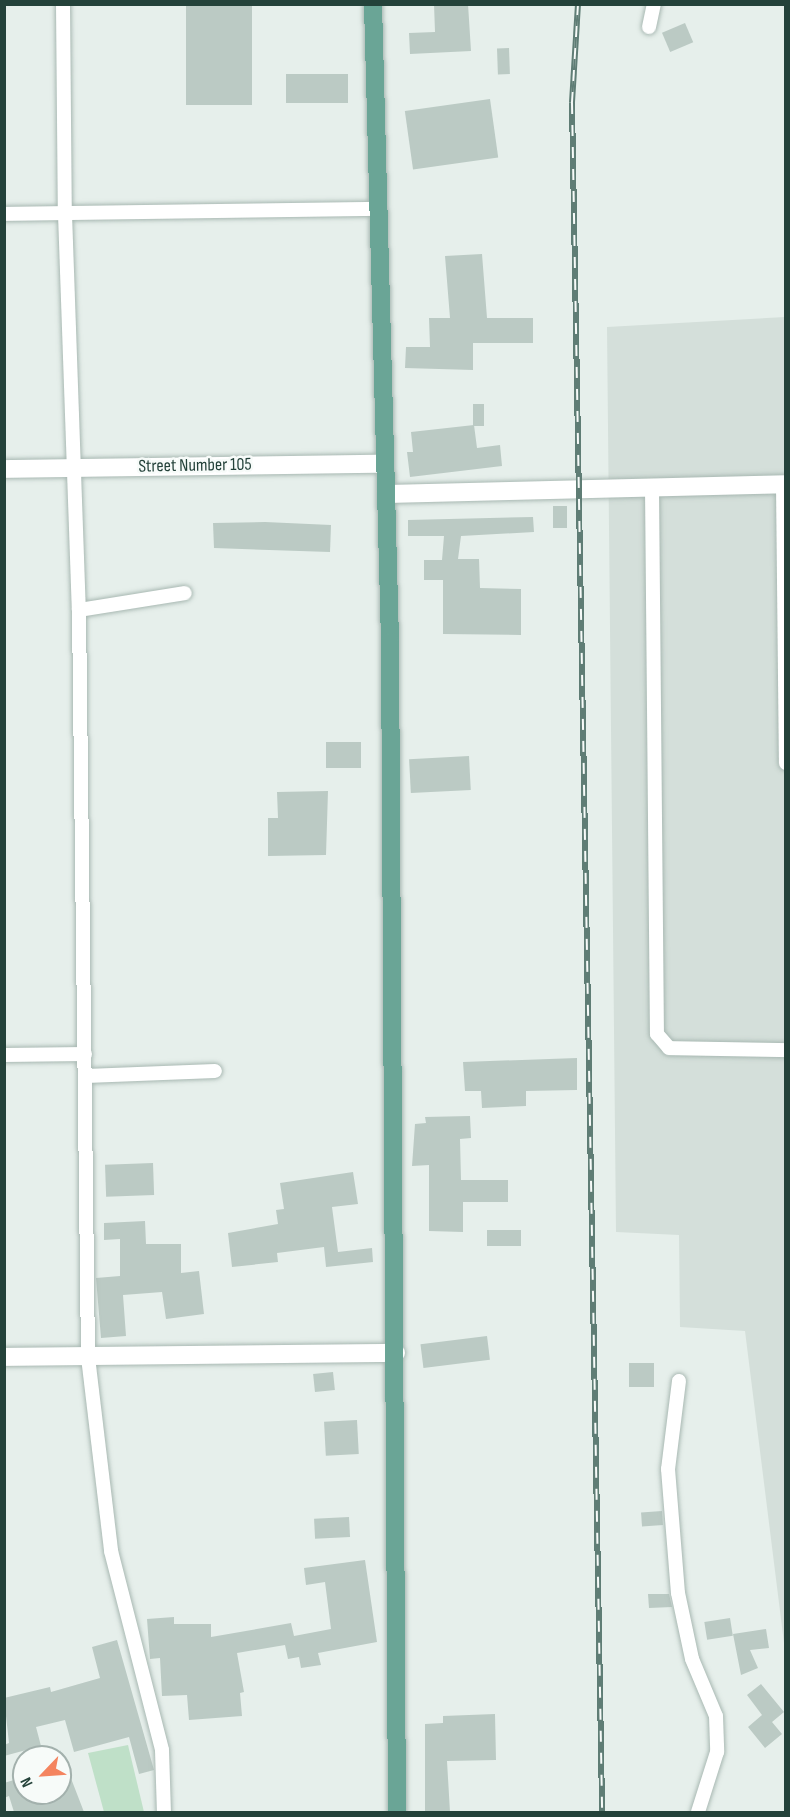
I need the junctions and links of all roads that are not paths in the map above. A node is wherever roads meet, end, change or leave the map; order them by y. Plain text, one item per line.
1 (63, 4) edge
2 (374, 4) edge
3 (654, 4) edge
4 (649, 27) dead end
5 (376, 209) junction
6 (4, 214) edge
7 (64, 214) junction
8 (385, 464) junction
9 (72, 468) junction
10 (4, 469) edge
11 (784, 484) edge
12 (652, 488) junction
13 (386, 494) junction
14 (185, 593) dead end
15 (79, 610) junction
16 (785, 612) edge
17 (785, 733) edge
18 (786, 764) edge
19 (786, 1050) edge
20 (85, 1054) junction
21 (4, 1055) edge
22 (215, 1071) dead end
23 (86, 1076) junction
24 (396, 1353) junction
25 (4, 1357) edge
26 (88, 1357) junction
27 (679, 1381) dead end
28 (164, 1812) edge
29 (397, 1812) edge
30 (698, 1812) edge

1 - 7 street
2 - 5 main road
3 - 4 street
5 - 7 street
5 - 8 main road
6 - 7 street
7 - 9 street
8 - 9 street, Street Number 105
8 - 13 main road
9 - 10 street, Street Number 105
9 - 15 street
11 - 12 street
11 - 16 street
12 - 13 street
12 - 19 street
13 - 24 main road
14 - 15 street
15 - 20 street
16 - 17 street
17 - 18 street
20 - 21 street
20 - 23 street
22 - 23 street
23 - 26 street
24 - 26 street
24 - 29 main road
25 - 26 street
26 - 28 street
27 - 30 street

